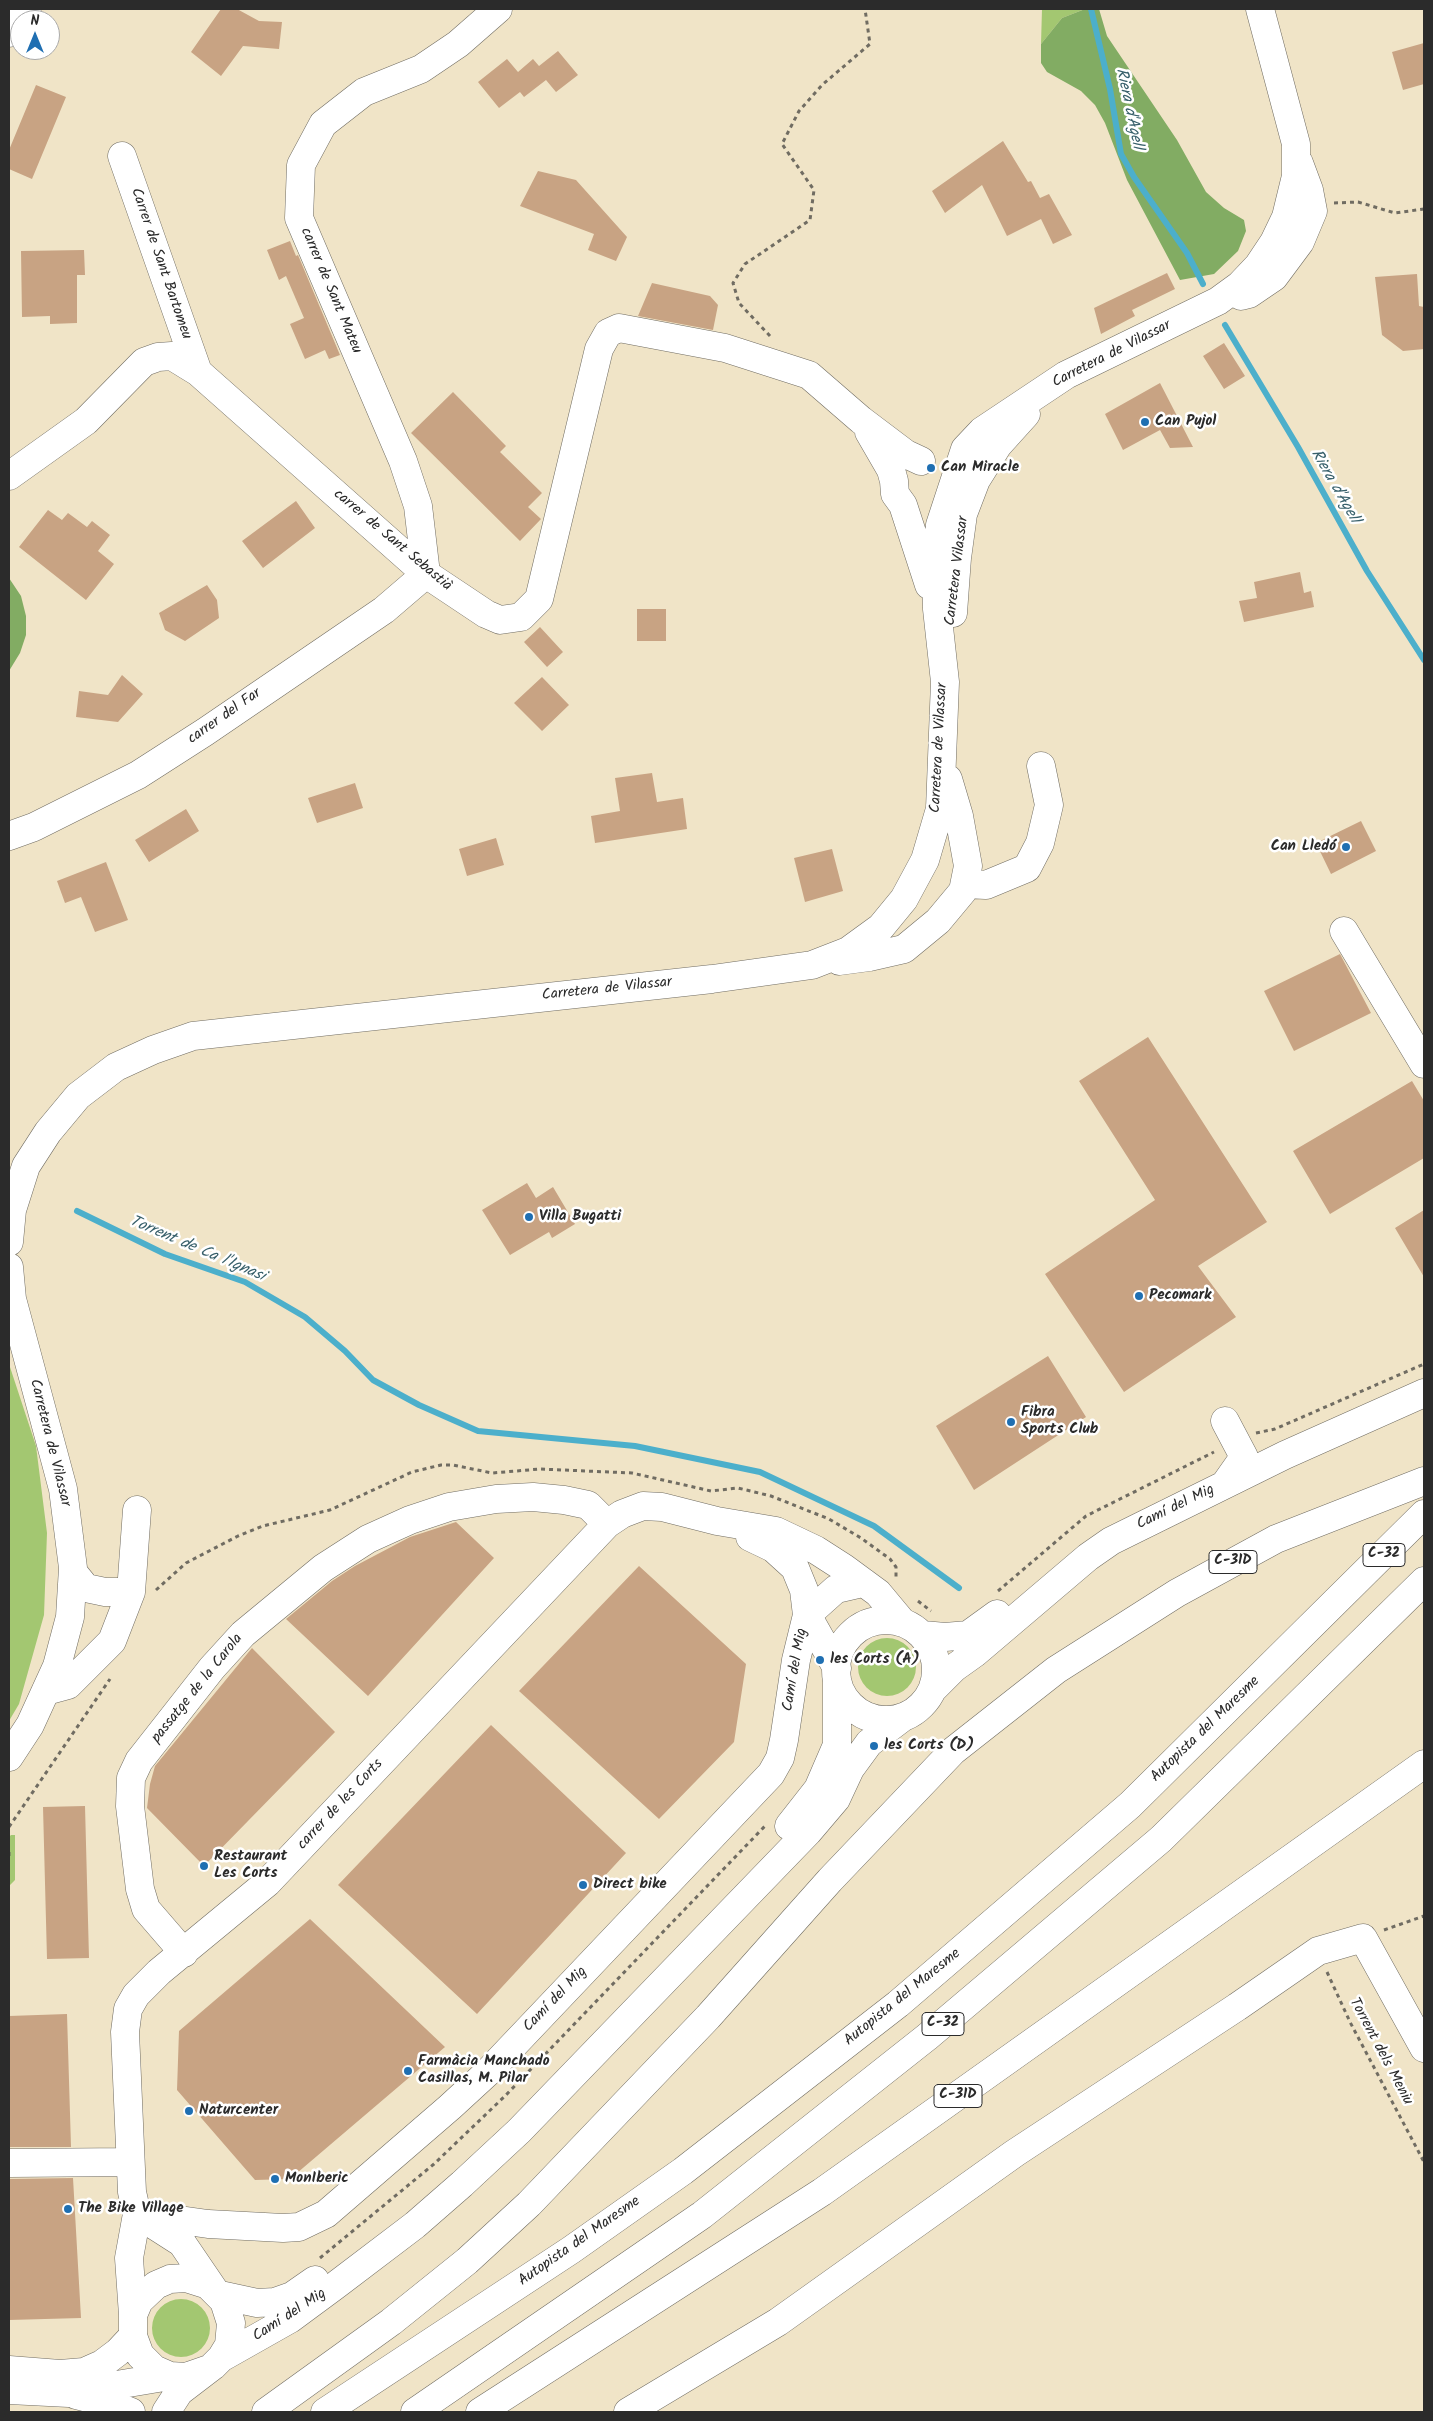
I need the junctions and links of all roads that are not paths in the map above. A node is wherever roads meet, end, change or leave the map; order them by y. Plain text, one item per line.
1 (27, 9) edge
2 (498, 9) edge
3 (1260, 9) edge
4 (9, 32) edge
5 (122, 156) dead end
6 (198, 372) junction
7 (1066, 376) junction
8 (862, 420) junction
9 (1018, 422) junction
10 (938, 471) junction
11 (9, 476) edge
12 (899, 493) junction
13 (426, 574) junction
14 (945, 611) junction
15 (942, 758) junction
16 (1041, 766) dead end
17 (9, 836) edge
18 (965, 884) junction
19 (1344, 931) dead end
20 (812, 965) junction
21 (1424, 1064) edge
22 (48, 1132) junction
23 (9, 1165) edge
24 (9, 1242) edge
25 (9, 1267) edge
26 (10, 1296) edge
27 (1424, 1379) edge
28 (1424, 1392) edge
29 (1225, 1421) dead end
30 (1244, 1457) junction
31 (1424, 1481) edge
32 (1224, 1484) junction
33 (137, 1510) dead end
34 (1424, 1514) edge
35 (717, 1521) junction
36 (607, 1524) junction
37 (73, 1572) junction
38 (1424, 1581) edge
39 (862, 1583) junction
40 (141, 1595) junction
41 (807, 1615) junction
42 (913, 1629) junction
43 (837, 1673) junction
44 (933, 1689) junction
45 (46, 1691) junction
46 (902, 1718) junction
47 (9, 1757) edge
48 (1424, 1764) edge
49 (184, 1953) junction
50 (1424, 2048) edge
51 (130, 2162) junction
52 (9, 2163) edge
53 (137, 2214) junction
54 (217, 2292) junction
55 (133, 2326) junction
56 (215, 2364) junction
57 (9, 2370) edge
58 (154, 2374) junction
59 (9, 2390) edge
60 (69, 2393) junction
61 (131, 2412) edge
62 (150, 2412) edge
63 (166, 2412) edge
64 (266, 2412) edge
65 (325, 2412) edge
66 (415, 2412) edge
67 (480, 2412) edge
68 (628, 2412) edge

1 - 4 main road
2 - 13 main road, carrer de Sant Mateu
3 - 7 main road, Carretera de Vilassar
5 - 6 main road, Carrer de Sant Bartomeu
6 - 11 main road, carrer de Sant Sebastià
6 - 13 main road, carrer de Sant Sebastià
7 - 9 main road, Carretera Vilassar
7 - 10 main road, Carretera de Vilassar
8 - 10 main road, carrer de Sant Sebastià
8 - 12 main road
8 - 13 main road, carrer de Sant Sebastià
9 - 10 main road
9 - 14 main road, Carretera Vilassar
10 - 12 main road
10 - 12 main road
10 - 14 main road, Carretera de Vilassar
12 - 14 main road
13 - 17 main road, carrer del Far
14 - 15 main road, Carretera de Vilassar
15 - 18 main road
15 - 20 main road, Carretera de Vilassar
16 - 18 main road
18 - 20 main road
19 - 21 main road
20 - 22 main road, Carretera de Vilassar
22 - 23 main road
22 - 24 main road, Carretera de Vilassar
25 - 26 main road, Carretera de Vilassar
26 - 37 main road, Carretera de Vilassar
27 - 30 main road, Camí del Mig
28 - 32 main road, Camí del Mig
29 - 30 main road
30 - 32 main road
30 - 42 main road, Camí del Mig
31 - 64 main road, C-31D
32 - 44 main road, Camí del Mig
33 - 40 main road
34 - 65 main road, Autopista del Maresme / C-32
35 - 36 main road, carrer de les Corts
35 - 39 main road
35 - 41 main road
36 - 49 main road, carrer de les Corts
36 - 49 main road, passatge de la Carola
37 - 40 main road
37 - 45 main road, Carretera de Vilassar
38 - 66 main road, C-32
39 - 41 main road
39 - 42 main road
40 - 45 main road
41 - 43 main road
41 - 53 main road, Camí del Mig
42 - 43 main road
42 - 44 main road
43 - 46 main road
43 - 54 main road, Camí del Mig
44 - 46 main road
45 - 47 main road, Carretera de Vilassar
46 - 56 main road, Camí del Mig
48 - 67 main road, C-31D
49 - 51 main road, carrer de les Corts
50 - 68 main road
51 - 52 main road
51 - 53 main road, carrer de les Corts
53 - 54 main road
53 - 55 main road
54 - 55 main road
54 - 56 main road
55 - 57 main road
55 - 58 main road
56 - 58 main road
56 - 63 main road
58 - 60 main road
58 - 62 main road
59 - 60 main road
60 - 61 main road

